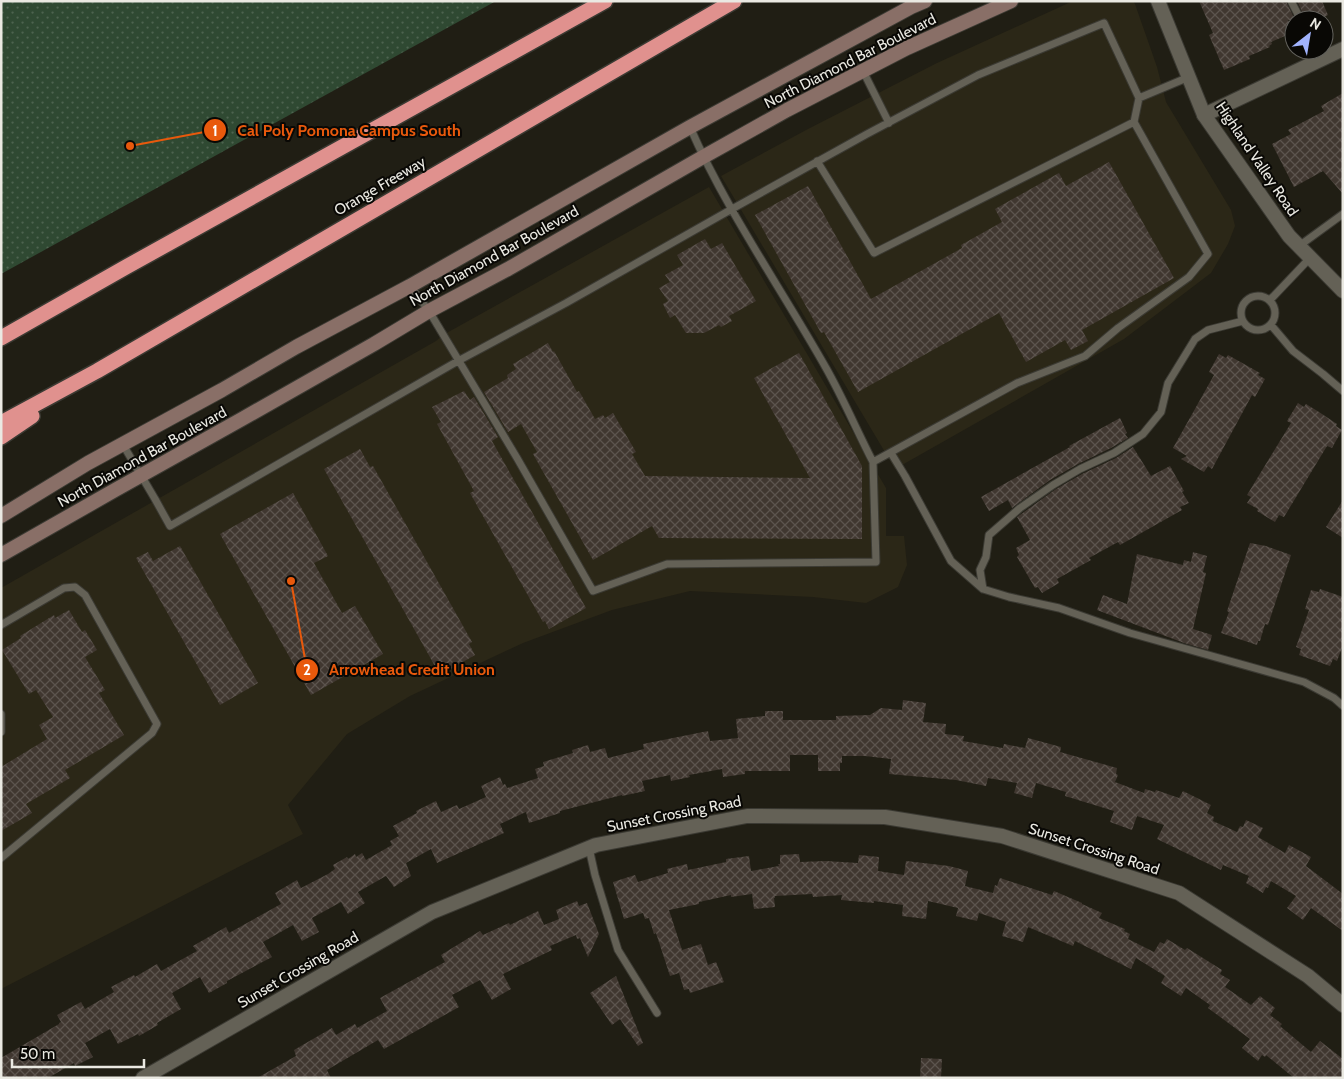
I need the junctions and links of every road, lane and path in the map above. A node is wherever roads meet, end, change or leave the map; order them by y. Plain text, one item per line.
1 (605, 1) edge
2 (734, 1) edge
3 (925, 1) edge
4 (1011, 1) edge
5 (1158, 1) edge
6 (1308, 60) edge
7 (863, 71) junction
8 (1189, 76) junction
9 (1138, 98) junction
10 (1204, 115) junction
11 (889, 122) junction
12 (1134, 122) junction
13 (690, 127) junction
14 (703, 157) junction
15 (817, 161) junction
16 (732, 209) junction
17 (1343, 214) edge
18 (1299, 246) junction
19 (1310, 258) junction
20 (410, 286) junction
21 (1343, 291) edge
22 (1270, 300) junction
23 (429, 311) junction
24 (1243, 321) junction
25 (1272, 325) junction
26 (1, 338) edge
27 (458, 361) junction
28 (97, 371) junction
29 (1343, 391) edge
30 (1, 423) edge
31 (1, 436) edge
32 (122, 444) junction
33 (890, 453) junction
34 (873, 462) junction
35 (141, 475) junction
36 (1, 516) edge
37 (1, 555) edge
38 (983, 589) junction
39 (1, 625) edge
40 (1343, 706) edge
41 (1, 714) edge
42 (1, 732) edge
43 (589, 848) junction
44 (1, 858) edge
45 (1343, 1005) edge
46 (658, 1013) dead end
47 (143, 1078) edge

1 - 26 highway
2 - 28 highway, Orange Freeway
3 - 13 main road, North Diamond Bar Boulevard
4 - 7 main road, North Diamond Bar Boulevard
5 - 8 street, Highland Valley Road
6 - 10 street
7 - 11 lane
7 - 14 main road, North Diamond Bar Boulevard
8 - 9 lane
8 - 10 street, Highland Valley Road
9 - 11 lane
9 - 12 lane
10 - 18 street, Highland Valley Road
11 - 15 lane
12 - 15 lane
12 - 33 lane
13 - 14 lane
13 - 20 main road, North Diamond Bar Boulevard
14 - 16 lane
14 - 23 main road, North Diamond Bar Boulevard
15 - 16 lane
16 - 27 lane
16 - 34 lane
17 - 18 lane
18 - 19 street, Highland Valley Road
19 - 21 street, Highland Valley Road
19 - 22 lane
20 - 23 lane
20 - 32 main road, North Diamond Bar Boulevard
22 - 24 lane
22 - 25 lane
23 - 27 lane
23 - 35 main road, North Diamond Bar Boulevard
24 - 25 lane
24 - 38 lane
25 - 29 lane
27 - 34 lane
27 - 35 lane
28 - 30 highway
28 - 31 highway
32 - 35 lane
32 - 36 main road, North Diamond Bar Boulevard
33 - 34 lane
33 - 38 lane
35 - 37 main road, North Diamond Bar Boulevard
38 - 40 lane
39 - 44 lane
41 - 42 lane
43 - 45 street, Sunset Crossing Road
43 - 46 lane
43 - 47 street, Sunset Crossing Road

